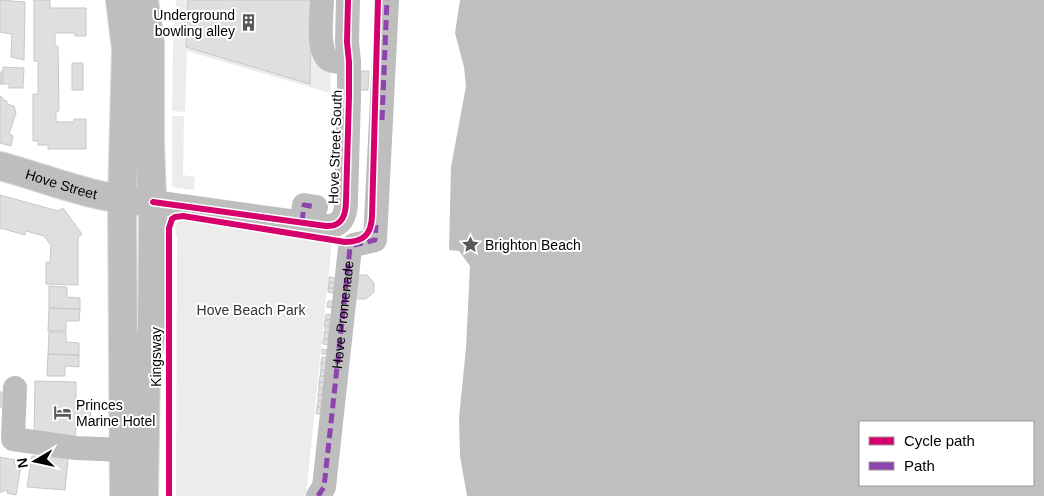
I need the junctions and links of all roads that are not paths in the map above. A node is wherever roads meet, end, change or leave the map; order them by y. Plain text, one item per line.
1 (120, 0) edge
2 (144, 0) edge
3 (322, 0) edge
4 (348, 0) edge
5 (388, 0) edge
6 (349, 62) junction
7 (0, 166) edge
8 (122, 200) junction
9 (152, 202) junction
10 (15, 388) dead end
11 (124, 450) junction
12 (124, 496) edge
13 (144, 496) edge
14 (318, 496) edge

1 - 8 main road
2 - 9 main road, Kingsway
3 - 6 street
4 - 6 street, Hove Street South
5 - 14 street, Hove Promenade
6 - 9 street, Hove Street South
7 - 8 main road, Hove Street
8 - 9 main road, Hove Street
8 - 11 main road
9 - 13 main road, Kingsway
10 - 11 street
11 - 12 main road

